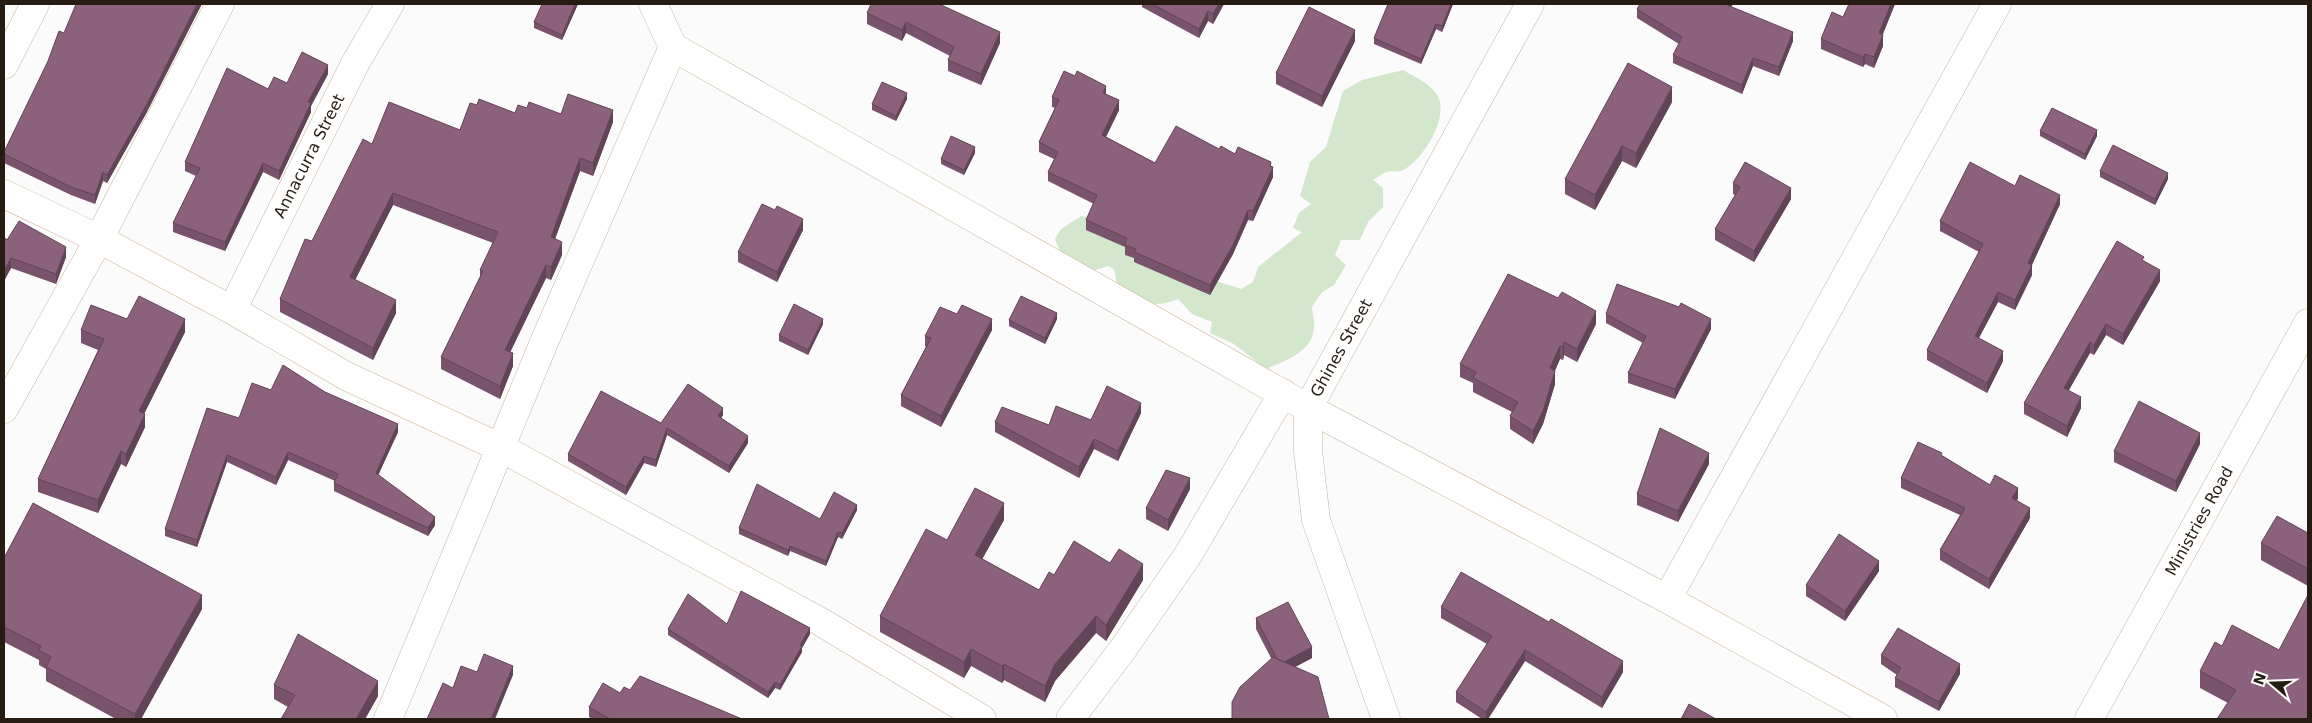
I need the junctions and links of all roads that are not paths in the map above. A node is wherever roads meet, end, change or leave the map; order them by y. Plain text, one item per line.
1 (35, 4) edge
2 (220, 4) edge
3 (390, 4) edge
4 (654, 4) edge
5 (1998, 4) edge
6 (1525, 5) edge
7 (673, 47) junction
8 (4, 65) edge
9 (4, 194) edge
10 (99, 239) junction
11 (232, 310) junction
12 (2308, 323) edge
13 (1283, 393) junction
14 (1308, 408) junction
15 (4, 409) edge
16 (501, 448) junction
17 (1667, 599) junction
18 (388, 719) edge
19 (982, 719) edge
20 (1070, 719) edge
21 (1386, 719) edge
22 (1884, 719) edge
23 (2090, 719) edge

1 - 8 street
2 - 10 street
3 - 11 street, Annacurra Street
4 - 7 street
5 - 17 street
6 - 14 street, Ghines Street
7 - 13 street
7 - 16 street
9 - 10 street
10 - 11 street
10 - 15 street
11 - 16 street
12 - 23 street, Ministries Road
13 - 14 street
13 - 20 street
14 - 17 street
14 - 21 street, Ghines Street
16 - 18 street
16 - 19 street
17 - 22 street

